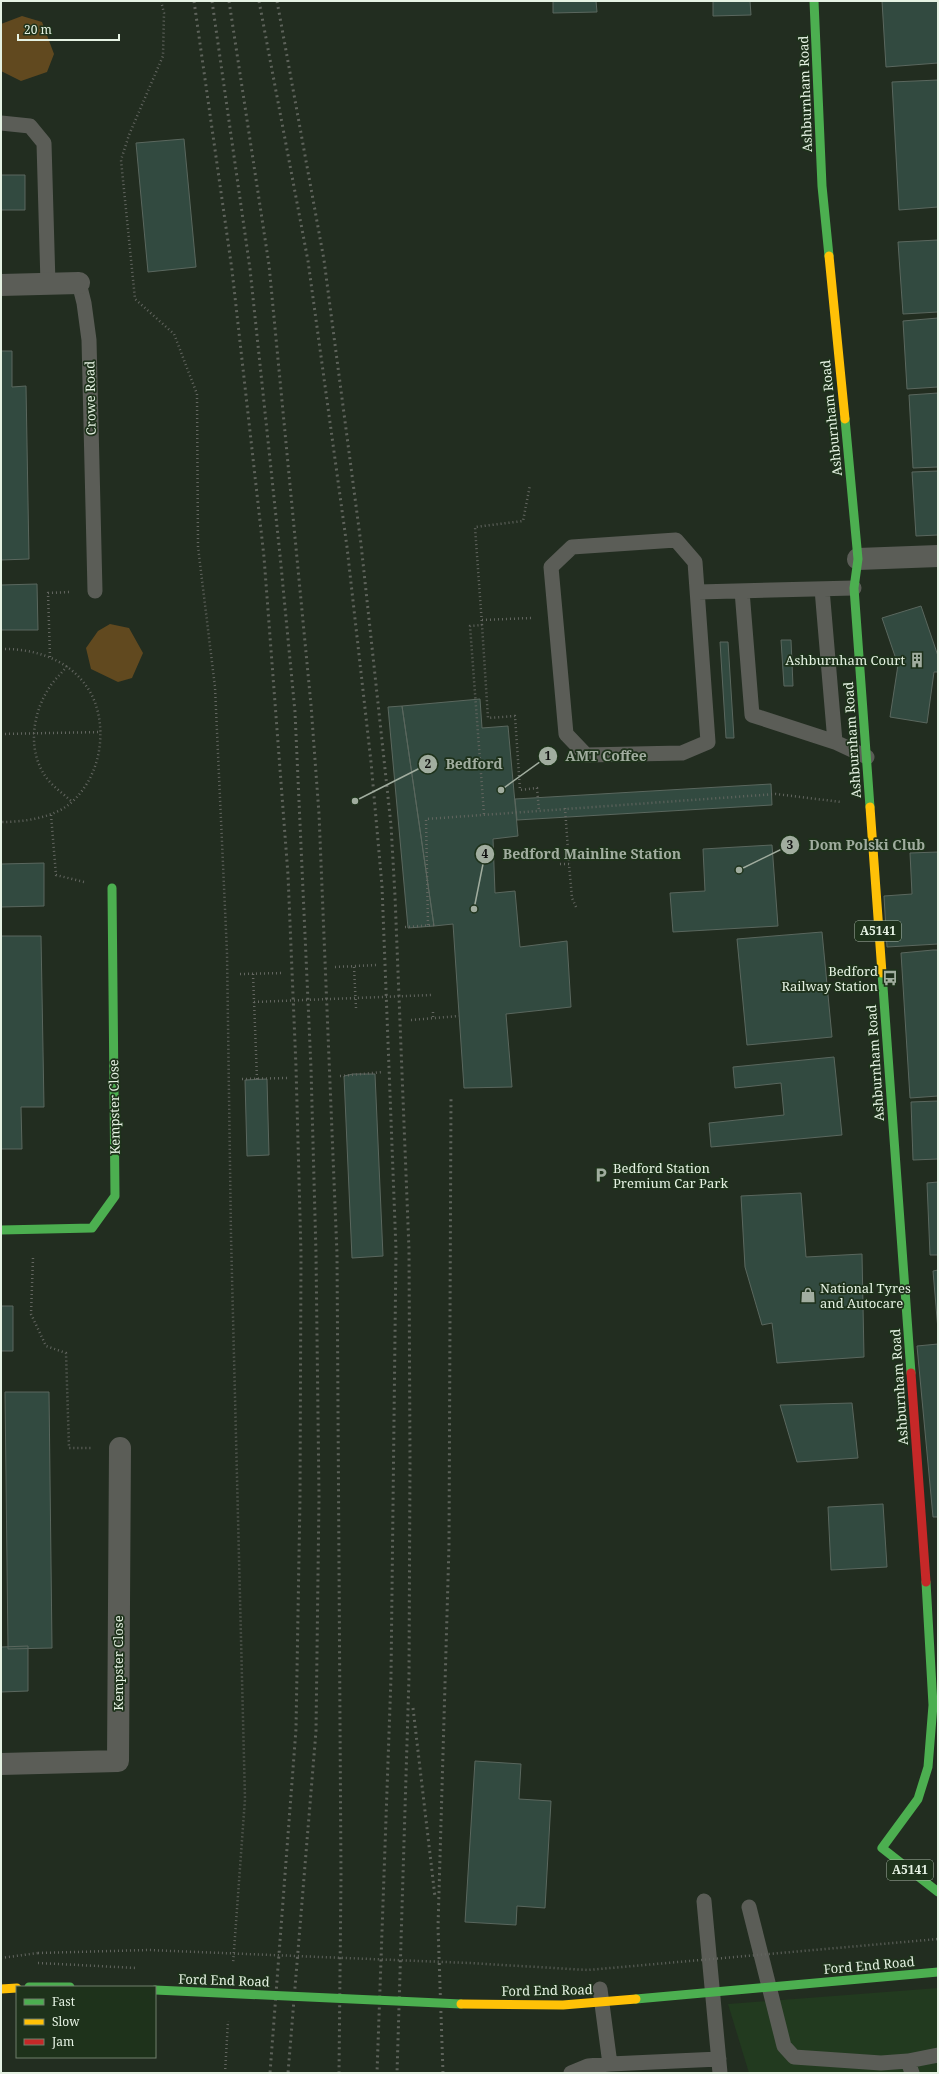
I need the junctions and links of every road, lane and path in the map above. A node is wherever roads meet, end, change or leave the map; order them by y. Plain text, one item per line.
1 (161, 1) edge
2 (814, 1) edge
3 (1, 123) edge
4 (78, 283) joint
5 (48, 284) junction
6 (1, 285) edge
7 (530, 485) dead end
8 (938, 556) edge
9 (858, 559) junction
10 (854, 588) junction
11 (822, 589) junction
12 (95, 591) joint
13 (742, 591) junction
14 (698, 592) junction
15 (556, 617) junction
16 (482, 620) junction
17 (482, 625) junction
18 (1, 649) edge
19 (50, 657) junction
20 (67, 666) junction
21 (101, 732) junction
22 (1, 734) edge
23 (34, 734) junction
24 (835, 742) junction
25 (867, 757) junction
26 (72, 802) junction
27 (848, 802) dead end
28 (566, 808) junction
29 (539, 810) junction
30 (484, 814) junction
31 (51, 815) junction
32 (1, 822) edge
33 (560, 864) dead end
34 (570, 864) junction
35 (112, 888) joint
36 (576, 907) dead end
37 (428, 925) junction
38 (434, 925) dead end
39 (405, 926) dead end
40 (377, 965) dead end
41 (335, 967) dead end
42 (354, 967) junction
43 (283, 973) dead end
44 (240, 974) dead end
45 (253, 974) junction
46 (432, 995) dead end
47 (356, 998) junction
48 (254, 1002) junction
49 (356, 1008) dead end
50 (433, 1012) dead end
51 (459, 1016) dead end
52 (433, 1018) junction
53 (411, 1020) dead end
54 (383, 1072) dead end
55 (340, 1076) dead end
56 (288, 1078) dead end
57 (242, 1079) dead end
58 (257, 1079) junction
59 (34, 1229) junction
60 (1, 1230) edge
61 (120, 1448) joint
62 (1, 1764) edge
63 (938, 1892) edge
64 (704, 1901) dead end
65 (749, 1907) dead end
66 (938, 1939) edge
67 (1, 1958) edge
68 (232, 1971) dead end
69 (938, 1972) edge
70 (16, 1988) edge
71 (1, 1989) edge
72 (600, 1989) dead end
73 (156, 1990) edge
74 (229, 2018) dead end
75 (938, 2055) edge
76 (610, 2064) junction
77 (719, 2066) edge
78 (910, 2067) edge
79 (224, 2073) edge
80 (571, 2073) edge

1 - 68 path
2 - 9 main road, Ashburnham Road / A5141
3 - 5 lane
4 - 5 street, Crowe Road
4 - 12 lane, Crowe Road
5 - 6 street, Crowe Road
7 - 16 path
8 - 9 street
9 - 10 main road, Ashburnham Road / A5141
10 - 11 lane
10 - 25 main road, Ashburnham Road / A5141
11 - 13 lane
11 - 24 lane
12 - 19 path
13 - 14 lane
13 - 24 lane
14 - 15 lane
14 - 15 lane
15 - 16 path
16 - 17 path
17 - 29 path
17 - 30 path
18 - 19 path
19 - 20 path
20 - 21 path
20 - 23 path
21 - 23 path
21 - 26 path
22 - 23 path
23 - 26 path
24 - 25 lane
25 - 63 main road, Ashburnham Road / A5141
26 - 31 path
27 - 28 path
28 - 29 path
28 - 34 path
29 - 30 path
30 - 37 path
31 - 32 path
31 - 35 path
33 - 34 path
34 - 36 path
35 - 59 main road, Kempster Close
37 - 38 path
37 - 39 path
40 - 42 path
41 - 42 path
42 - 47 path
43 - 45 path
44 - 45 path
45 - 48 path
46 - 47 path, bridge
47 - 48 path, bridge
47 - 49 path
48 - 58 path
50 - 52 path
51 - 52 path
52 - 53 path
54 - 55 path
56 - 58 path
57 - 58 path
59 - 60 main road, Kempster Close
59 - 61 path
61 - 62 street, Kempster Close
64 - 77 lane
65 - 78 lane
66 - 67 path, bridge
69 - 73 main road, Ford End Road, bridge
70 - 71 main road
72 - 76 lane
74 - 79 path
75 - 78 lane
76 - 77 lane
76 - 80 lane

